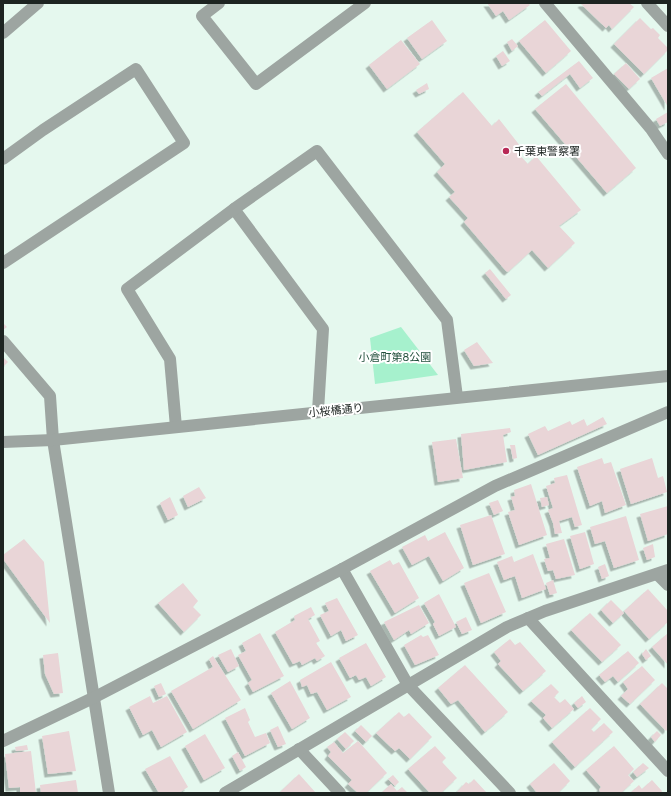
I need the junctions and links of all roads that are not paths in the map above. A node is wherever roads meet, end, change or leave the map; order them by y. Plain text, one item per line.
1 (38, 3) edge
2 (220, 3) edge
3 (365, 3) edge
4 (545, 3) edge
5 (646, 3) edge
6 (668, 26) edge
7 (3, 32) edge
8 (668, 154) edge
9 (3, 158) edge
10 (234, 210) junction
11 (3, 263) edge
12 (3, 341) edge
13 (668, 376) edge
14 (457, 397) junction
15 (318, 411) junction
16 (668, 412) edge
17 (176, 427) junction
18 (53, 440) junction
19 (3, 442) edge
20 (342, 569) junction
21 (663, 572) edge
22 (668, 585) edge
23 (528, 618) junction
24 (408, 685) junction
25 (94, 697) junction
26 (3, 741) edge
27 (299, 749) junction
28 (668, 771) edge
29 (109, 793) edge
30 (225, 793) edge
31 (340, 793) edge
32 (510, 793) edge

1 - 7 street
2 - 3 street
4 - 8 street
5 - 6 street
9 - 11 street
10 - 14 street
10 - 15 street
10 - 17 street
12 - 18 street
13 - 14 street, 小桜橋通り
14 - 15 street, 小桜橋通り
15 - 17 street, 小桜橋通り
16 - 20 street
17 - 18 street, 小桜橋通り
18 - 19 street, 小桜橋通り
18 - 25 street
20 - 24 street
20 - 25 street
21 - 22 street
21 - 23 street
23 - 24 street
23 - 28 street
24 - 27 street
24 - 32 street
25 - 26 street
25 - 29 street
27 - 30 street
27 - 31 street

